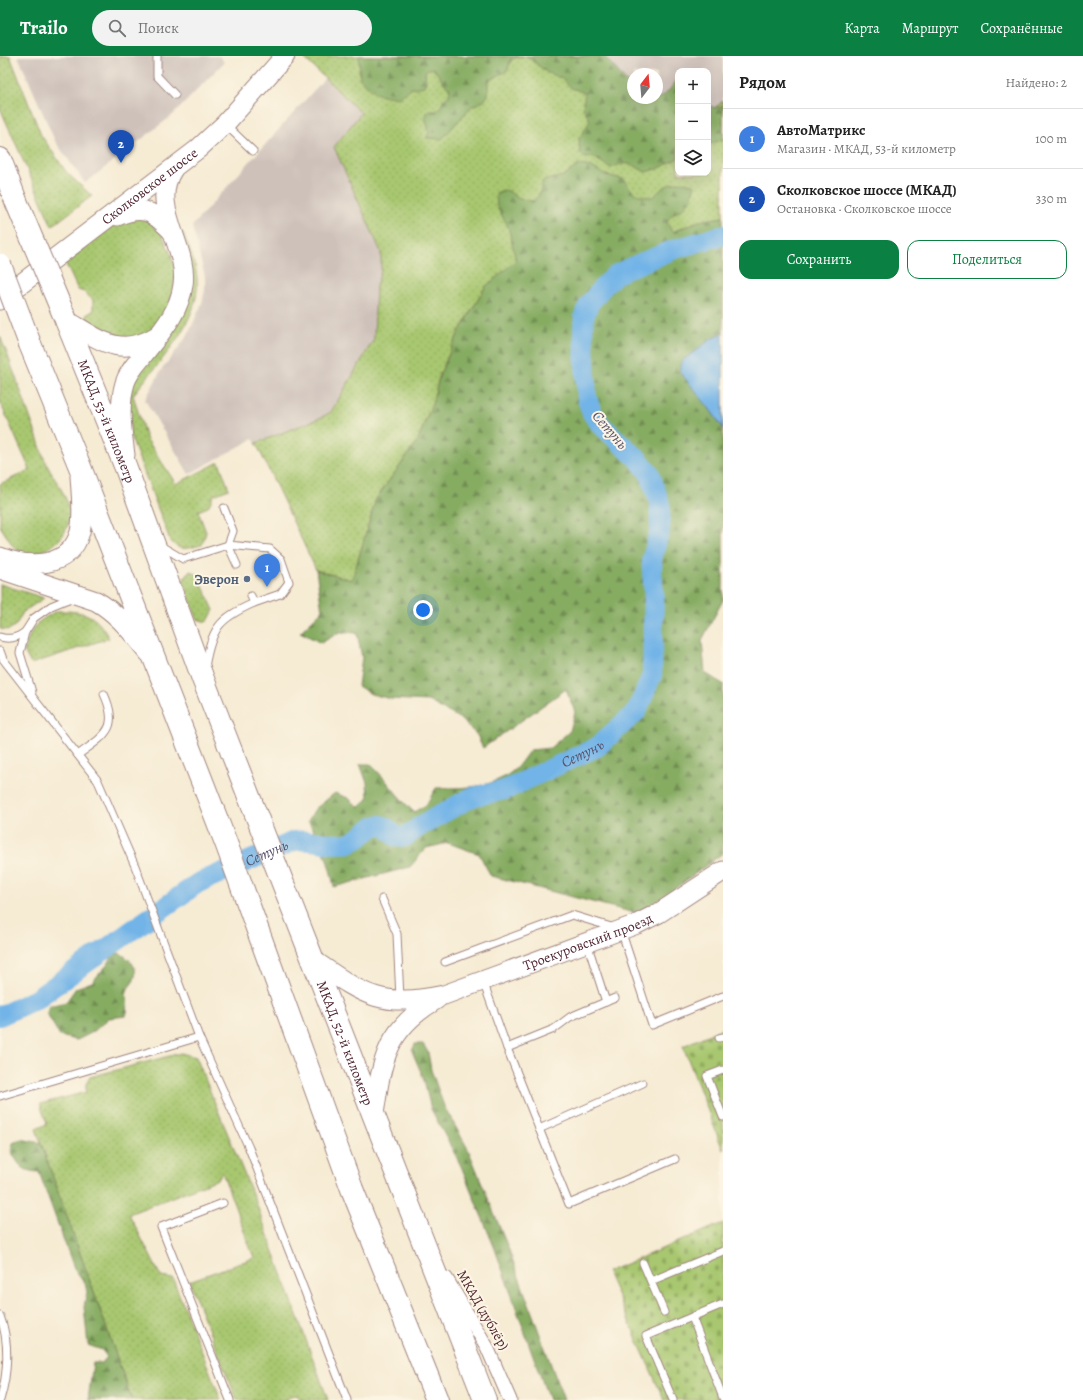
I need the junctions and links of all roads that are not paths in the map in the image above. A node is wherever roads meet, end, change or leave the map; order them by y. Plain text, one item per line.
1 (157, 56) edge
2 (279, 57) edge
3 (175, 95) dead end
4 (225, 124) junction
5 (253, 151) dead end
6 (0, 159) edge
7 (173, 169) junction
8 (107, 220) junction
9 (172, 232) junction
10 (0, 265) edge
11 (0, 284) edge
12 (0, 300) edge
13 (66, 320) junction
14 (159, 335) junction
15 (80, 467) junction
16 (126, 468) junction
17 (224, 508) dead end
18 (154, 543) junction
19 (228, 546) junction
20 (0, 556) edge
21 (237, 565) dead end
22 (0, 570) edge
23 (79, 595) junction
24 (25, 632) junction
25 (0, 636) edge
26 (0, 651) edge
27 (156, 662) junction
28 (205, 682) junction
29 (104, 694) dead end
30 (34, 696) junction
31 (78, 755) junction
32 (723, 871) edge
33 (382, 898) dead end
34 (621, 930) junction
35 (587, 942) junction
36 (313, 960) junction
37 (445, 962) dead end
38 (483, 981) junction
39 (444, 995) junction
40 (723, 996) edge
41 (615, 998) dead end
42 (401, 1001) junction
43 (606, 1002) junction
44 (199, 1037) junction
45 (507, 1048) junction
46 (723, 1070) edge
47 (643, 1082) dead end
48 (0, 1096) edge
49 (374, 1114) junction
50 (723, 1117) edge
51 (539, 1128) junction
52 (675, 1159) dead end
53 (223, 1203) dead end
54 (423, 1239) junction
55 (723, 1251) edge
56 (643, 1263) dead end
57 (651, 1281) junction
58 (723, 1304) edge
59 (664, 1312) dead end
60 (0, 1316) edge
61 (692, 1317) junction
62 (723, 1398) edge
63 (0, 1400) edge
64 (230, 1400) edge
65 (347, 1400) edge
66 (437, 1400) edge
67 (485, 1400) edge
68 (510, 1400) edge
69 (673, 1400) edge

1 - 3 lane
2 - 4 main road, Сколковское шоссе
2 - 11 main road, Сколковское шоссе
4 - 5 lane
4 - 7 main road, Сколковское шоссе
6 - 13 highway, МКАД, 53-й километр, bridge
7 - 8 main road, Сколковское шоссе
7 - 9 main road
8 - 9 main road
8 - 12 main road, Сколковское шоссе
9 - 14 main road
10 - 15 highway, bridge
13 - 14 main road
13 - 16 highway, МКАД, 53-й километр
14 - 16 main road
15 - 20 main road
15 - 27 highway
16 - 18 highway, МКАД, 53-й километр
17 - 19 lane
18 - 19 lane
18 - 28 highway, МКАД, 53-й километр
19 - 21 lane
19 - 28 lane
22 - 23 main road
23 - 24 lane
23 - 27 main road
24 - 25 lane
24 - 30 lane
26 - 30 lane
27 - 66 highway
28 - 36 highway, МКАД, 52-й километр
29 - 31 lane
30 - 31 lane
31 - 44 lane
32 - 34 main road, Троекуровский проезд
33 - 42 lane
34 - 35 main road, Троекуровский проезд
34 - 37 lane
34 - 40 lane
35 - 38 main road, Троекуровский проезд
35 - 43 lane
36 - 42 main road, Троекуровский проезд
36 - 49 highway, МКАД, 52-й километр
38 - 39 main road, Троекуровский проезд
38 - 45 lane
39 - 42 main road, Троекуровский проезд
39 - 49 main road, Троекуровский проезд
41 - 43 lane
43 - 45 lane
44 - 48 lane
44 - 65 lane
45 - 51 lane
46 - 50 lane
47 - 51 lane
49 - 54 highway, МКАД, 52-й километр
51 - 52 lane
53 - 64 lane
54 - 67 highway, МКАД, 52-й километр
54 - 68 street, МКАД (дублёр)
55 - 57 lane
56 - 57 lane
57 - 59 lane
58 - 61 lane
60 - 63 lane
61 - 62 lane
61 - 69 lane

